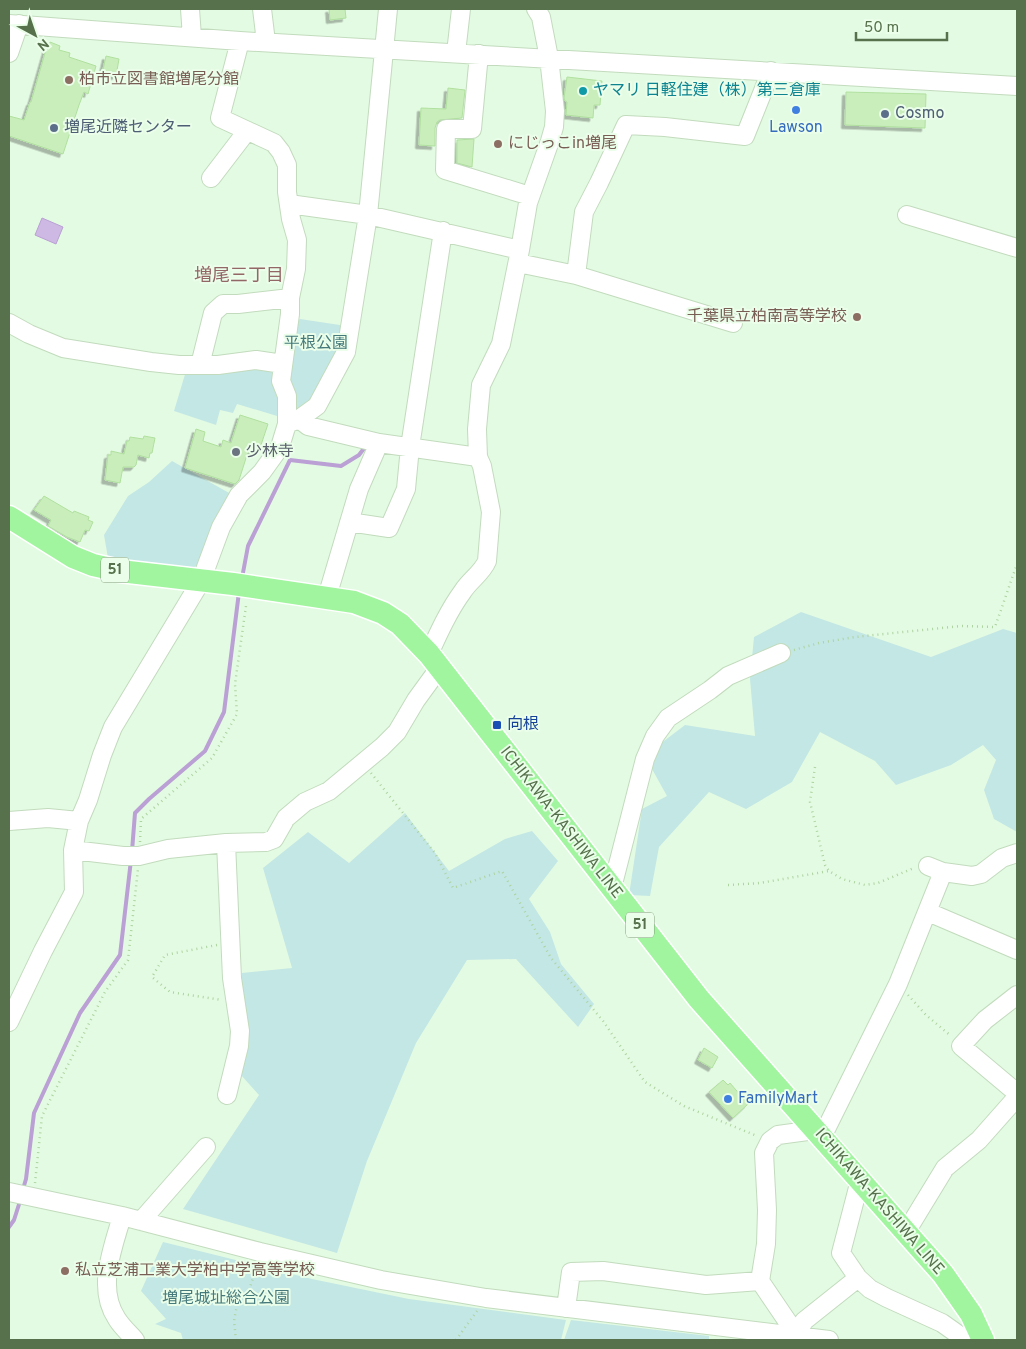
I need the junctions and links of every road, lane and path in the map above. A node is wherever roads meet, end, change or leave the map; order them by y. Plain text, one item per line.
1 (190, 9) edge
2 (262, 9) edge
3 (388, 9) edge
4 (461, 9) edge
5 (541, 12) edge
6 (14, 24) edge
7 (192, 37) junction
8 (240, 41) junction
9 (266, 42) junction
10 (384, 49) junction
11 (9, 53) edge
12 (456, 53) junction
13 (479, 54) junction
14 (549, 58) junction
15 (771, 71) junction
16 (1017, 86) edge
17 (247, 131) junction
18 (211, 178) dead end
19 (530, 196) junction
20 (289, 204) junction
21 (368, 215) junction
22 (907, 215) dead end
23 (443, 231) junction
24 (1017, 248) edge
25 (519, 256) junction
26 (576, 274) junction
27 (290, 298) junction
28 (9, 322) edge
29 (733, 322) dead end
30 (283, 364) junction
31 (200, 365) junction
32 (293, 422) junction
33 (379, 443) junction
34 (410, 447) junction
35 (478, 457) junction
36 (9, 517) edge
37 (349, 522) junction
38 (1017, 564) edge
39 (201, 580) junction
40 (244, 592) junction
41 (327, 597) junction
42 (780, 653) joint
43 (435, 660) junction
44 (363, 763) junction
45 (815, 767) dead end
46 (9, 821) edge
47 (79, 822) junction
48 (226, 843) junction
49 (73, 850) junction
50 (1017, 853) edge
51 (131, 856) junction
52 (936, 869) junction
53 (829, 871) junction
54 (728, 885) dead end
55 (612, 888) junction
56 (928, 912) junction
57 (230, 943) junction
58 (1017, 950) edge
59 (898, 984) junction
60 (1017, 996) edge
61 (236, 1002) junction
62 (9, 1022) edge
63 (961, 1046) junction
64 (1017, 1094) edge
65 (227, 1095) dead end
66 (1017, 1097) edge
67 (819, 1133) junction
68 (770, 1141) junction
69 (206, 1147) dead end
70 (860, 1180) junction
71 (9, 1192) edge
72 (34, 1198) junction
73 (122, 1216) junction
74 (141, 1221) junction
75 (906, 1232) junction
76 (260, 1252) junction
77 (858, 1278) junction
78 (760, 1281) junction
79 (486, 1298) junction
80 (566, 1308) junction
81 (117, 1319) junction
82 (798, 1338) edge
83 (120, 1340) edge
84 (135, 1340) edge
85 (236, 1340) edge
86 (456, 1340) edge
87 (830, 1340) edge
88 (966, 1340) edge
89 (982, 1340) edge

1 - 7 street
2 - 9 street
3 - 10 street
4 - 12 street
5 - 14 street
6 - 7 street
6 - 11 street
7 - 8 street
8 - 9 street
8 - 17 street
9 - 10 street
10 - 12 street
10 - 21 street
12 - 13 street
13 - 14 street
13 - 19 street
14 - 15 street
14 - 19 street
15 - 16 street
15 - 26 street
17 - 18 street
17 - 20 street
19 - 25 street
20 - 21 street
20 - 27 street
21 - 23 street
21 - 32 street
22 - 24 street
23 - 25 street
23 - 34 street
25 - 26 street
25 - 35 street
26 - 29 street
27 - 30 street
27 - 31 street
28 - 31 street
30 - 31 street
30 - 32 street
32 - 33 street
32 - 39 street
33 - 34 street
33 - 37 street
34 - 35 street
34 - 37 street
35 - 43 street
36 - 39 main road, ICHIKAWA-KASHIWA LINE / 51
37 - 41 street
38 - 42 path
39 - 40 main road, ICHIKAWA-KASHIWA LINE / 51
39 - 47 street
40 - 41 main road, ICHIKAWA-KASHIWA LINE / 51
40 - 51 path
41 - 43 main road, ICHIKAWA-KASHIWA LINE / 51
42 - 55 street
43 - 44 street
43 - 55 main road, ICHIKAWA-KASHIWA LINE / 51
44 - 48 street
44 - 68 path
45 - 53 path
46 - 47 street
47 - 49 street
48 - 51 street
48 - 57 street
49 - 51 street
49 - 62 street
50 - 52 street
51 - 72 path
52 - 53 path
52 - 56 street
53 - 54 path
55 - 67 main road, ICHIKAWA-KASHIWA LINE / 51
56 - 58 street
56 - 59 street
57 - 61 street
57 - 61 path
59 - 63 path
59 - 67 street
60 - 63 street
61 - 65 street
63 - 64 street
66 - 75 street
67 - 68 street
67 - 70 main road, ICHIKAWA-KASHIWA LINE / 51
68 - 78 street
69 - 74 street
70 - 75 main road, ICHIKAWA-KASHIWA LINE / 51
70 - 77 street
71 - 72 street
72 - 73 street
73 - 74 street
73 - 81 street
74 - 76 street
75 - 89 main road, ICHIKAWA-KASHIWA LINE / 51
76 - 79 street
76 - 85 path
77 - 82 street
77 - 88 street
78 - 80 street
78 - 82 street
79 - 80 street
79 - 86 path
80 - 82 street
81 - 83 street
81 - 84 street
82 - 87 street

